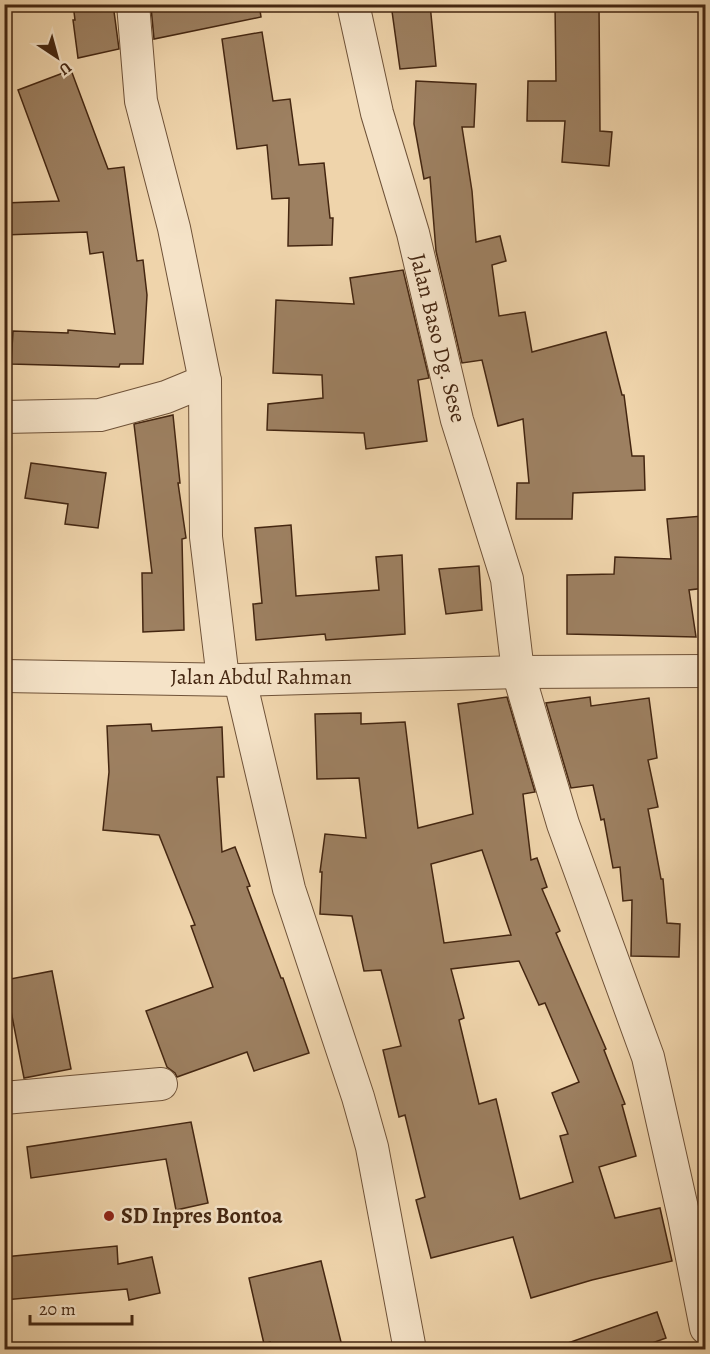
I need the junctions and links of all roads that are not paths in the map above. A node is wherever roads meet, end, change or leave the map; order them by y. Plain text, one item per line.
1 (134, 4) edge
2 (353, 4) edge
3 (204, 381) junction
4 (4, 417) edge
5 (705, 671) edge
6 (518, 672) junction
7 (4, 676) edge
8 (231, 680) junction
9 (162, 1084) dead end
10 (4, 1098) edge
11 (705, 1328) edge
12 (410, 1350) edge

1 - 3 street
2 - 6 street, Jalan Baso Dg. Sese
3 - 4 street
3 - 8 street
5 - 6 street, Jalan Abdul Rahman
6 - 8 street, Jalan Abdul Rahman
6 - 11 street, Jalan Baso Dg. Sese
7 - 8 street, Jalan Abdul Rahman
8 - 12 street
9 - 10 street

